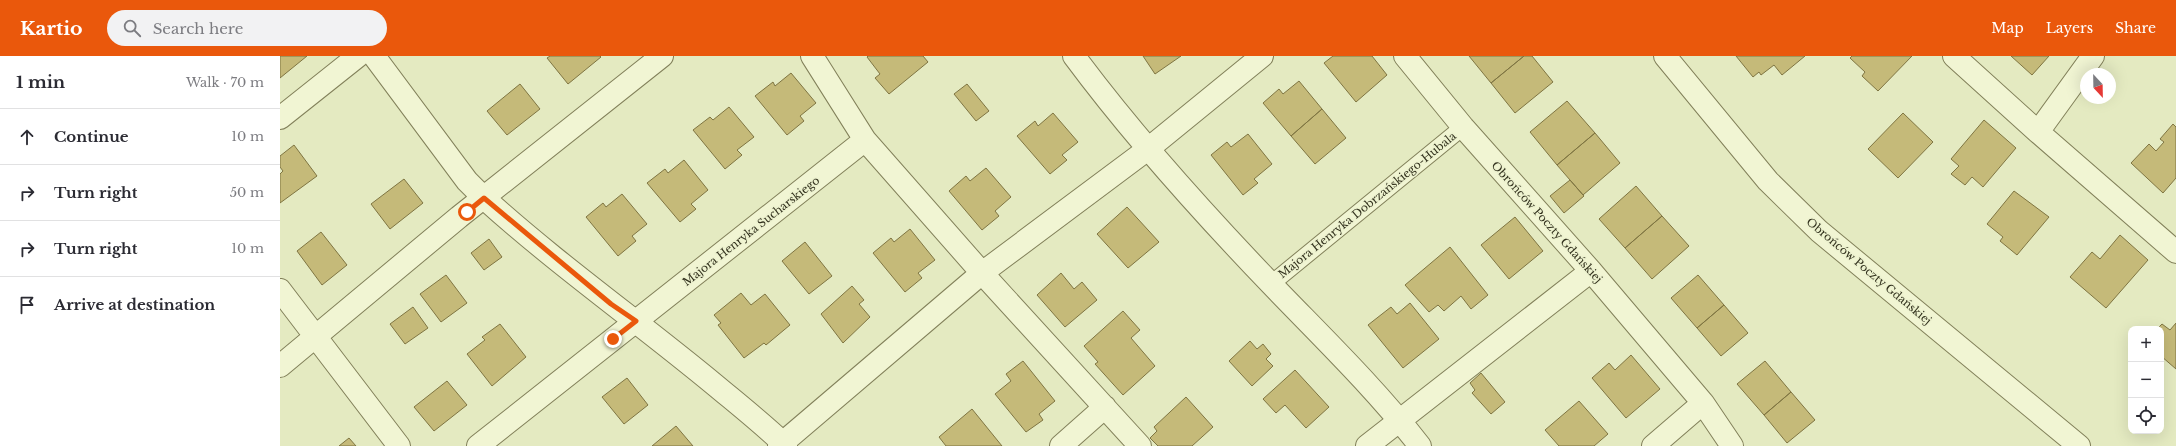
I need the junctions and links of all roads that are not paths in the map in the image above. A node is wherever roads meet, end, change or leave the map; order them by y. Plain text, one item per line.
1 (358, 56) edge
2 (374, 56) edge
3 (662, 56) edge
4 (812, 56) edge
5 (1074, 56) edge
6 (1262, 56) edge
7 (1405, 56) edge
8 (1665, 56) edge
9 (1954, 56) edge
10 (2093, 56) edge
11 (280, 118) edge
12 (1463, 127) junction
13 (2038, 132) junction
14 (865, 140) junction
15 (1148, 149) junction
16 (484, 198) junction
17 (2174, 247) edge
18 (1591, 271) junction
19 (982, 273) junction
20 (1271, 284) junction
21 (280, 290) edge
22 (636, 321) junction
23 (315, 338) junction
24 (280, 366) edge
25 (1703, 403) junction
26 (1105, 407) junction
27 (1400, 421) junction
28 (782, 445) edge
29 (400, 446) edge
30 (478, 446) edge
31 (1061, 446) edge
32 (1140, 446) edge
33 (1367, 446) edge
34 (1420, 446) edge
35 (1653, 446) edge
36 (1732, 446) edge
37 (2079, 446) edge

1 - 11 street
2 - 16 street
3 - 16 street
4 - 14 street
5 - 15 street, Majora Henryka Dobrzańskiego-Hubala
6 - 15 street
7 - 12 street, Obrońców Poczty Gdańskiej
8 - 37 street, Obrońców Poczty Gdańskiej
9 - 13 street
10 - 13 street
12 - 18 street, Obrońców Poczty Gdańskiej
12 - 20 lane, Majora Henryka Dobrzańskiego-Hubala
13 - 17 street
14 - 19 street
14 - 22 street, Majora Henryka Sucharskiego
15 - 19 street
15 - 20 street, Majora Henryka Dobrzańskiego-Hubala
16 - 22 street
16 - 23 street
18 - 25 street, Obrońców Poczty Gdańskiej
18 - 27 street
19 - 26 street
19 - 28 street
20 - 27 street, Majora Henryka Dobrzańskiego-Hubala
21 - 23 street
22 - 28 street
22 - 30 street, Majora Henryka Sucharskiego
23 - 24 street
23 - 29 street
25 - 35 street
25 - 36 street, Obrońców Poczty Gdańskiej
26 - 31 street
26 - 32 street
27 - 33 street
27 - 34 street, Majora Henryka Dobrzańskiego-Hubala

